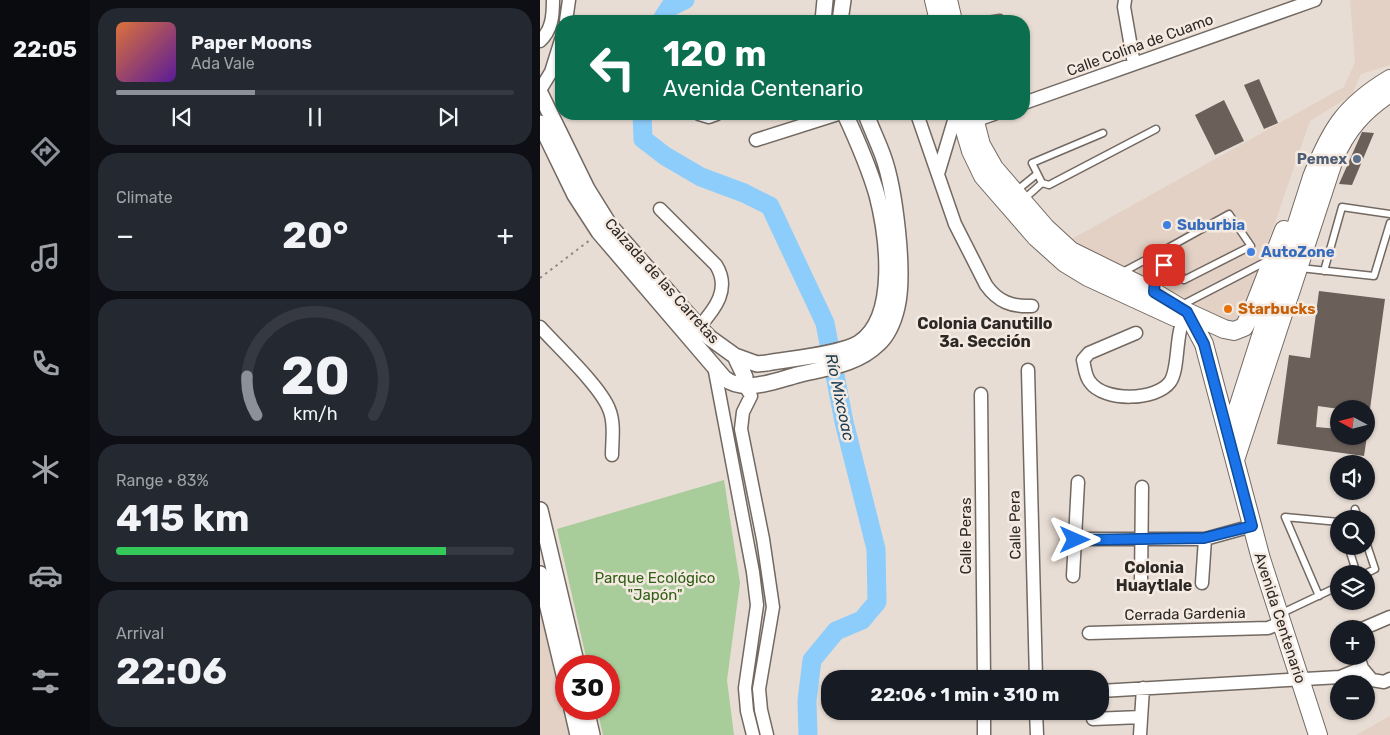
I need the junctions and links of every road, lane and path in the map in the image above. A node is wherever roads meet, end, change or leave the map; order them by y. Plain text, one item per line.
1 (553, 0) edge
2 (569, 0) edge
3 (825, 0) edge
4 (843, 0) edge
5 (934, 0) edge
6 (948, 0) edge
7 (1125, 0) edge
8 (1315, 0) edge
9 (1295, 3) edge
10 (567, 15) edge
11 (823, 15) edge
12 (841, 15) edge
13 (938, 15) edge
14 (952, 15) edge
15 (540, 41) edge
16 (555, 59) edge
17 (1134, 64) junction
18 (1390, 79) edge
19 (540, 92) edge
20 (1390, 93) edge
21 (1030, 101) edge
22 (1357, 110) junction
23 (819, 120) edge
24 (848, 120) edge
25 (869, 120) edge
26 (918, 120) edge
27 (964, 120) edge
28 (965, 120) edge
29 (540, 123) edge
30 (1156, 129) dead end
31 (1103, 133) dead end
32 (756, 140) dead end
33 (938, 174) junction
34 (1037, 174) junction
35 (1042, 183) junction
36 (1013, 202) junction
37 (660, 209) dead end
38 (1390, 214) edge
39 (1390, 223) edge
40 (600, 232) junction
41 (1166, 249) junction
42 (1174, 261) junction
43 (1284, 264) junction
44 (1324, 271) junction
45 (1118, 275) junction
46 (540, 278) edge
47 (1154, 292) junction
48 (1032, 306) dead end
49 (1186, 317) junction
50 (540, 327) edge
51 (699, 327) junction
52 (1136, 333) dead end
53 (848, 355) junction
54 (735, 356) junction
55 (714, 366) junction
56 (1028, 370) dead end
57 (745, 386) junction
58 (981, 394) dead end
59 (1229, 436) junction
60 (612, 455) dead end
61 (1235, 460) junction
62 (1078, 482) dead end
63 (1142, 487) dead end
64 (541, 517) edge
65 (1330, 521) edge
66 (1252, 526) junction
67 (1204, 538) junction
68 (1075, 540) junction
69 (1142, 540) junction
70 (544, 550) edge
71 (540, 574) edge
72 (1073, 576) dead end
73 (1141, 583) dead end
74 (1202, 583) dead end
75 (1330, 590) edge
76 (1319, 596) junction
77 (1390, 617) edge
78 (1280, 619) junction
79 (1375, 623) edge
80 (1089, 633) dead end
81 (559, 655) edge
82 (574, 655) edge
83 (1356, 665) edge
84 (1362, 665) edge
85 (984, 670) edge
86 (1036, 670) edge
87 (1300, 679) junction
88 (1390, 679) edge
89 (1144, 688) junction
90 (1109, 690) edge
91 (1141, 717) junction
92 (1109, 718) edge
93 (575, 720) edge
94 (589, 720) edge
95 (984, 720) edge
96 (1036, 720) edge
97 (578, 735) edge
98 (592, 735) edge
99 (753, 735) edge
100 (767, 735) edge
101 (984, 735) edge
102 (1037, 735) edge
103 (1140, 735) edge
104 (1318, 735) edge

1 - 15 street
2 - 10 street
3 - 11 street
4 - 12 street
5 - 13 main road
6 - 14 main road
7 - 17 street
8 - 9 street, Calle Colina de Cuamo
9 - 17 street, Calle Colina de Cuamo
16 - 19 street
17 - 21 street, Calle Colina de Cuamo
18 - 22 main road
19 - 51 street, Calzada de las Carretas
20 - 22 main road
22 - 43 main road
22 - 43 main road
23 - 32 street
24 - 53 street
25 - 53 street
26 - 33 street
27 - 33 street
28 - 36 main road
29 - 40 street, Calzada de las Carretas
30 - 35 lane
31 - 34 lane
33 - 48 street
34 - 35 lane
34 - 36 lane
35 - 36 lane
36 - 45 main road
36 - 49 main road
37 - 51 street
38 - 44 lane
39 - 44 lane
40 - 46 path
40 - 55 street, Calzada de las Carretas
41 - 42 lane
41 - 42 lane
41 - 45 lane
42 - 47 lane
43 - 44 lane
43 - 49 lane
43 - 49 main road
43 - 59 main road
43 - 61 main road
45 - 47 main road
47 - 49 main road
49 - 52 street
49 - 59 main road, Avenida Centenario
50 - 60 street
51 - 54 street, Calzada de las Carretas
53 - 54 street
53 - 57 street
54 - 57 street
55 - 57 street
55 - 99 street, Calzada de las Carretas
56 - 86 street, Calle Pera
57 - 100 street
58 - 85 street, Calle Peras
59 - 61 main road, Avenida Centenario
61 - 66 main road, Avenida Centenario
62 - 68 street
63 - 69 street
64 - 70 street
65 - 76 lane
66 - 67 street
66 - 78 main road, Avenida Centenario
67 - 69 street
67 - 74 street
68 - 69 street
68 - 72 street
69 - 73 street
70 - 82 street
71 - 81 street
75 - 76 lane
76 - 78 lane
77 - 79 street
78 - 80 street, Cerrada Gardenia
78 - 87 main road, Avenida Centenario
83 - 87 street
84 - 88 street
87 - 89 street
87 - 104 main road, Avenida Centenario
89 - 90 street
89 - 91 street
91 - 92 street
91 - 103 street
93 - 97 street
94 - 98 street
95 - 101 street
96 - 102 street

